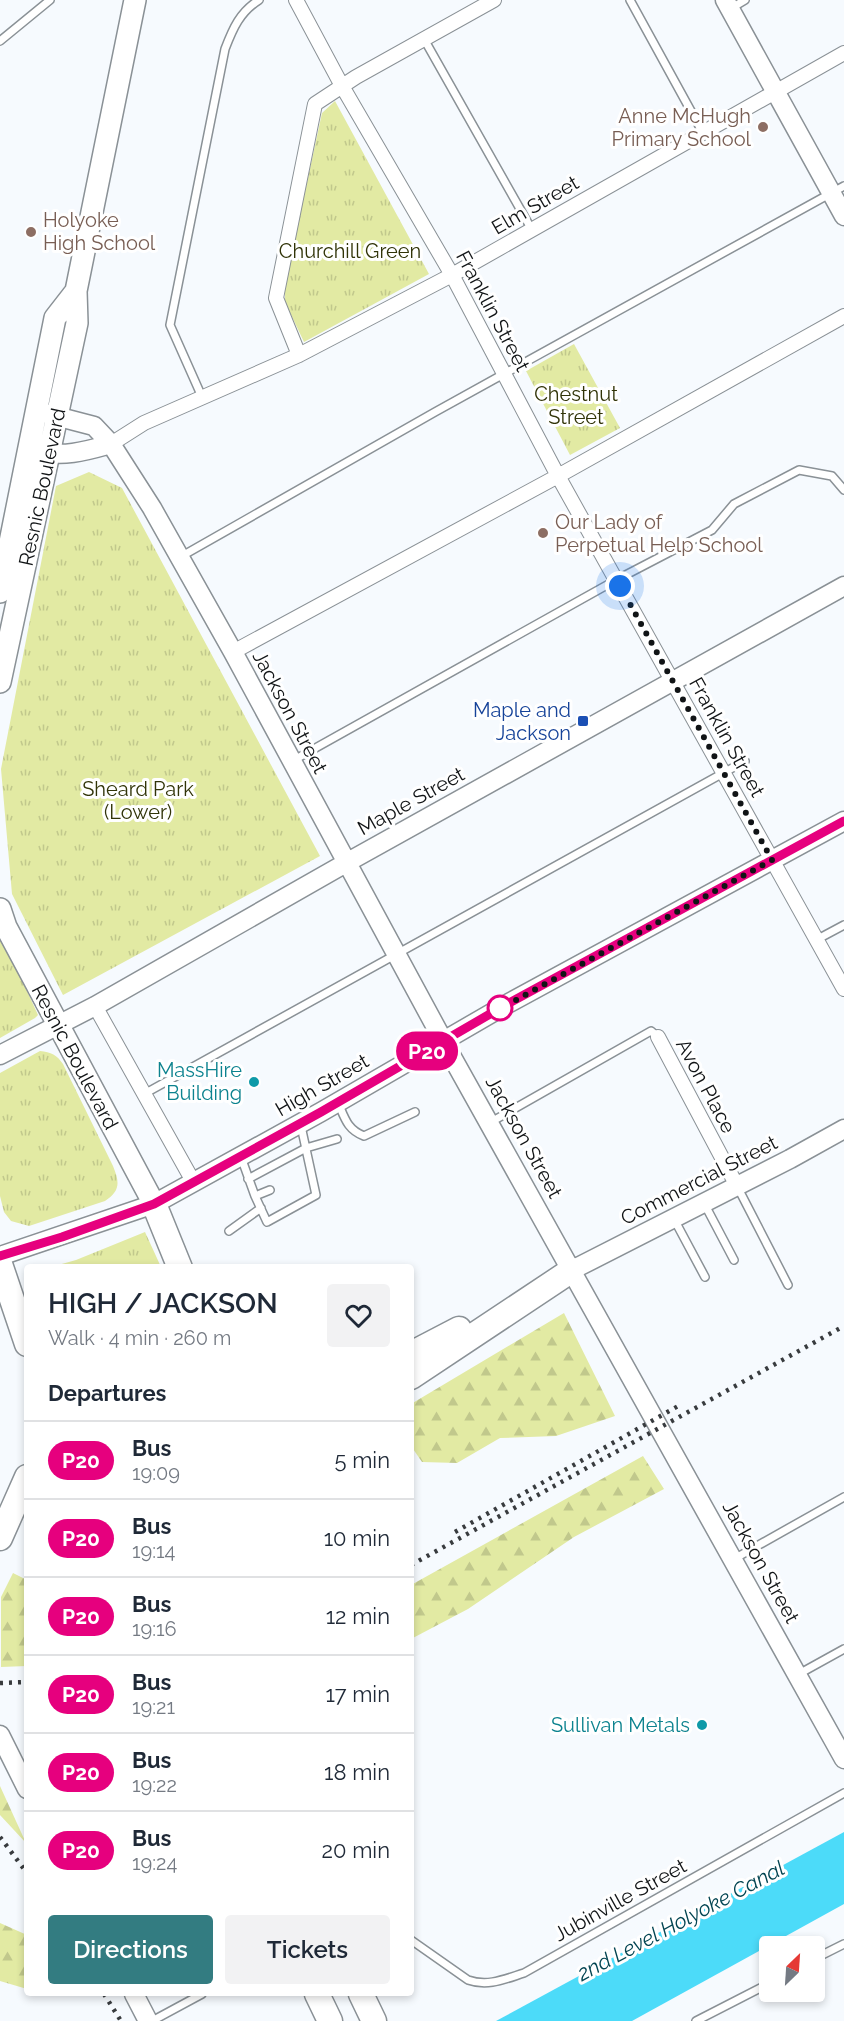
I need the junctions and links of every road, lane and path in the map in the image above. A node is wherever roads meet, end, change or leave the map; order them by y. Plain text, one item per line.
1 (50, 0) edge
2 (135, 0) edge
3 (259, 0) edge
4 (296, 0) edge
5 (494, 0) edge
6 (630, 0) edge
7 (733, 3) edge
8 (424, 39) junction
9 (0, 41) edge
10 (844, 53) edge
11 (342, 86) junction
12 (776, 92) junction
13 (703, 133) junction
14 (838, 190) edge
15 (844, 216) edge
16 (532, 230) junction
17 (452, 275) junction
18 (76, 291) junction
19 (844, 316) edge
20 (299, 355) junction
21 (504, 375) junction
22 (202, 397) junction
23 (37, 411) junction
24 (58, 415) junction
25 (111, 444) junction
26 (39, 452) junction
27 (558, 476) junction
28 (844, 490) edge
29 (180, 557) junction
30 (616, 580) junction
31 (844, 585) edge
32 (0, 592) edge
33 (233, 652) junction
34 (673, 681) junction
35 (0, 682) edge
36 (292, 761) junction
37 (744, 761) dead end
38 (724, 773) junction
39 (844, 821) edge
40 (772, 860) junction
41 (346, 863) junction
42 (0, 909) edge
43 (844, 925) edge
44 (816, 940) junction
45 (396, 954) junction
46 (844, 989) edge
47 (95, 1006) junction
48 (58, 1024) junction
49 (658, 1037) joint
50 (444, 1041) junction
51 (0, 1055) edge
52 (144, 1094) junction
53 (338, 1102) junction
54 (415, 1112) dead end
55 (490, 1122) junction
56 (300, 1124) junction
57 (844, 1129) edge
58 (337, 1139) dead end
59 (306, 1148) junction
60 (241, 1157) junction
61 (311, 1173) junction
62 (303, 1176) dead end
63 (248, 1179) junction
64 (194, 1183) junction
65 (737, 1186) junction
66 (270, 1190) dead end
67 (255, 1196) junction
68 (704, 1203) junction
69 (154, 1204) junction
70 (261, 1208) junction
71 (674, 1219) junction
72 (229, 1231) dead end
73 (0, 1256) edge
74 (734, 1260) dead end
75 (0, 1264) edge
76 (178, 1264) edge
77 (572, 1270) junction
78 (705, 1277) dead end
79 (788, 1285) dead end
80 (24, 1335) edge
81 (414, 1352) edge
82 (414, 1375) edge
83 (14, 1493) edge
84 (844, 1497) edge
85 (0, 1538) edge
86 (734, 1559) junction
87 (844, 1649) edge
88 (797, 1675) junction
89 (0, 1735) edge
90 (844, 1759) edge
91 (24, 1783) edge
92 (844, 1793) edge
93 (414, 1942) edge
94 (844, 1944) edge
95 (825, 1954) edge
96 (759, 1989) edge
97 (135, 1996) edge
98 (198, 1996) edge
99 (318, 1996) edge
100 (330, 1996) edge
101 (362, 1996) edge
102 (375, 1996) edge
103 (150, 2021) edge
104 (330, 2021) edge
105 (341, 2021) edge
106 (374, 2021) edge
107 (381, 2021) edge
108 (696, 2021) edge

1 - 9 lane
2 - 18 main road, Resnic Boulevard
3 - 22 lane
4 - 11 street, Franklin Street
5 - 8 street
6 - 13 lane
7 - 12 street
8 - 11 street
8 - 16 lane
10 - 12 street, Elm Street
11 - 17 street, Franklin Street
11 - 20 street
12 - 13 street, Elm Street
12 - 14 street
13 - 16 street, Elm Street
14 - 15 street
14 - 21 lane
16 - 17 street, Elm Street
17 - 20 street, Elm Street
17 - 21 street, Franklin Street
18 - 23 main road, Resnic Boulevard
18 - 24 main road, Resnic Boulevard
19 - 27 street
20 - 22 street, Elm Street
21 - 27 street, Franklin Street
21 - 29 lane
22 - 25 street, Elm Street
23 - 24 street, Jackson Street
23 - 26 main road, Resnic Boulevard
24 - 25 street, Jackson Street
24 - 26 main road, Resnic Boulevard
25 - 26 street
25 - 29 street, Jackson Street
26 - 32 main road, Resnic Boulevard
26 - 35 main road, Resnic Boulevard
27 - 30 street, Franklin Street
27 - 33 street
28 - 30 lane
29 - 33 street, Jackson Street
30 - 34 street, Franklin Street
30 - 36 lane
31 - 34 street, Maple Street
33 - 36 street, Jackson Street
34 - 38 street, Franklin Street
34 - 41 street, Maple Street
36 - 41 street, Jackson Street
37 - 38 lane
38 - 40 street, Franklin Street
38 - 45 lane
39 - 40 street, High Street
40 - 44 street, Franklin Street
40 - 50 street, High Street
41 - 45 street, Jackson Street
41 - 47 street, Maple Street
42 - 48 main road, Resnic Boulevard
43 - 44 lane
44 - 46 street, Franklin Street
45 - 50 street, Jackson Street
45 - 52 lane
47 - 48 street, Maple Street
47 - 52 street
48 - 51 street, Maple Street
48 - 69 main road, Resnic Boulevard
49 - 55 lane
49 - 65 street, Avon Place
50 - 53 street, High Street
50 - 55 street, Jackson Street
52 - 64 street
53 - 54 lane
53 - 56 street, High Street
55 - 77 street, Jackson Street
56 - 59 lane
56 - 60 street, High Street
57 - 65 street, Commercial Street
58 - 59 lane
59 - 61 lane
59 - 63 lane
60 - 63 lane
60 - 64 street, High Street
61 - 62 lane
61 - 70 lane
63 - 67 lane
64 - 69 street, High Street
65 - 68 street, Commercial Street
65 - 79 lane
66 - 67 lane
67 - 70 lane
68 - 71 street, Commercial Street
68 - 74 lane
69 - 73 street, High Street
69 - 76 highway
70 - 72 lane
71 - 77 street, Commercial Street
71 - 78 lane
75 - 80 highway
77 - 81 highway
77 - 82 highway
77 - 86 street, Jackson Street
83 - 85 highway
84 - 86 lane
86 - 88 street, Jackson Street
87 - 88 lane
88 - 90 street, Jackson Street
89 - 91 street
92 - 93 lane, Jubinville Street
94 - 95 lane
96 - 108 lane
97 - 103 street
98 - 103 lane
99 - 104 highway
100 - 105 highway
101 - 106 highway
102 - 107 highway

